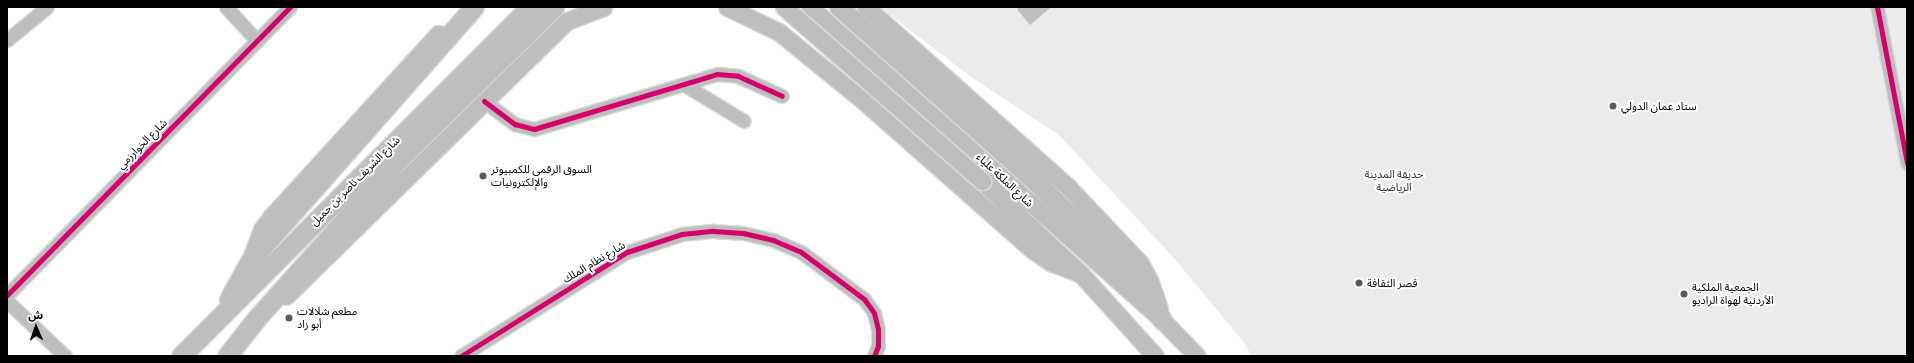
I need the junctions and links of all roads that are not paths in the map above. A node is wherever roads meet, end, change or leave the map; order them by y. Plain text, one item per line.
1 (47, 7) edge
2 (226, 7) edge
3 (290, 7) edge
4 (462, 7) edge
5 (474, 7) edge
6 (530, 7) edge
7 (554, 7) edge
8 (603, 7) edge
9 (727, 7) edge
10 (784, 7) edge
11 (810, 7) edge
12 (839, 7) edge
13 (866, 7) edge
14 (1877, 7) edge
15 (569, 14) edge
16 (779, 32) junction
17 (7, 40) edge
18 (257, 41) junction
19 (683, 84) junction
20 (782, 96) dead end
21 (484, 101) junction
22 (744, 120) dead end
23 (1907, 163) edge
24 (250, 261) junction
25 (1081, 274) junction
26 (7, 295) edge
27 (7, 301) edge
28 (226, 308) junction
29 (256, 319) junction
30 (1162, 320) junction
31 (65, 356) edge
32 (181, 356) edge
33 (227, 356) edge
34 (461, 356) edge
35 (874, 356) edge
36 (1155, 356) edge
37 (1197, 356) edge

1 - 17 street
2 - 18 street
3 - 18 street, شارع الخوارزمي
4 - 24 main road
5 - 24 highway
6 - 28 highway, شارع الشريف ناصر بن جميل
7 - 29 highway, شارع الشريف ناصر بن جميل
8 - 15 main road
9 - 16 main road
10 - 16 main road
10 - 25 main road, شارع الملكة علياء, bridge
11 - 30 main road, شارع الملكة علياء
12 - 30 highway
13 - 30 main road
14 - 23 street
15 - 21 main road
16 - 25 main road
18 - 26 street, شارع الخوارزمي
19 - 20 street
19 - 21 street
19 - 22 street
21 - 29 main road
24 - 28 highway
25 - 36 main road, شارع الملكة علياء
27 - 31 street
28 - 32 highway, شارع الشريف ناصر بن جميل
29 - 33 highway, شارع الشريف ناصر بن جميل
30 - 37 main road, شارع الملكة علياء
34 - 35 street, شارع نظام الملك

